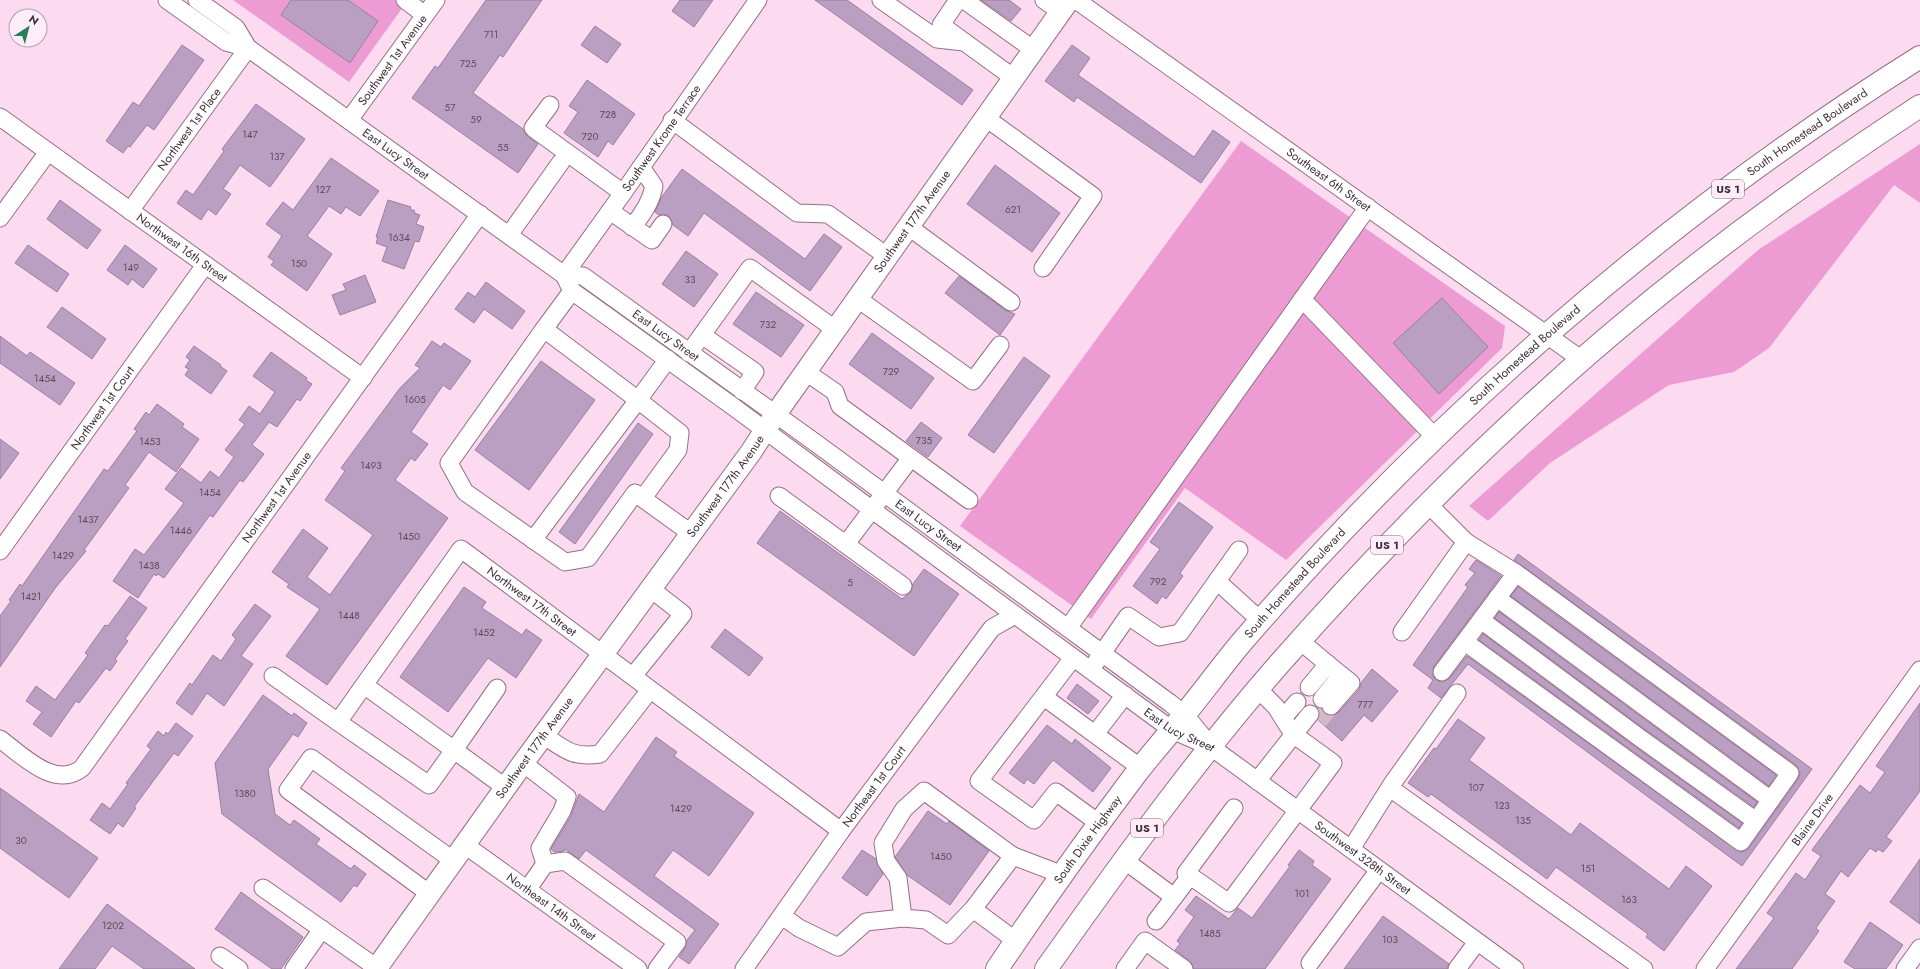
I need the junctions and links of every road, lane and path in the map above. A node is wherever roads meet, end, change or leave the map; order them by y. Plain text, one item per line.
1 (167, 0) edge
2 (197, 0) edge
3 (405, 0) edge
4 (436, 0) edge
5 (758, 0) edge
6 (881, 0) edge
7 (958, 0) edge
8 (964, 0) edge
9 (1044, 0) edge
10 (1069, 4) edge
11 (425, 15) junction
12 (964, 42) junction
13 (248, 48) junction
14 (1034, 50) junction
15 (1920, 57) edge
16 (1014, 78) junction
17 (550, 105) dead end
18 (1920, 106) edge
19 (0, 117) edge
20 (986, 118) junction
21 (350, 120) junction
22 (672, 120) junction
23 (48, 152) junction
24 (561, 162) dead end
25 (641, 167) junction
26 (623, 193) junction
27 (1368, 207) junction
28 (130, 211) junction
29 (610, 211) junction
30 (480, 214) junction
31 (0, 218) edge
32 (663, 224) dead end
33 (632, 227) junction
34 (909, 227) junction
35 (509, 235) junction
36 (888, 257) junction
37 (205, 265) junction
38 (1043, 268) dead end
39 (564, 274) junction
40 (572, 291) junction
41 (858, 299) junction
42 (1302, 299) junction
43 (1011, 302) dead end
44 (544, 329) junction
45 (836, 330) junction
46 (702, 335) junction
47 (1546, 335) junction
48 (1000, 345) dead end
49 (689, 353) junction
50 (668, 359) junction
51 (1582, 360) junction
52 (806, 372) junction
53 (363, 378) junction
54 (742, 391) junction
55 (638, 400) junction
56 (770, 423) junction
57 (1435, 437) junction
58 (910, 459) junction
59 (883, 492) junction
60 (779, 496) dead end
61 (642, 498) junction
62 (969, 500) dead end
63 (1428, 504) junction
64 (871, 509) junction
65 (692, 534) junction
66 (533, 540) junction
67 (1466, 542) junction
68 (846, 544) junction
69 (958, 548) junction
70 (1239, 550) dead end
71 (0, 551) edge
72 (946, 564) junction
73 (1516, 574) junction
74 (1217, 581) junction
75 (903, 586) dead end
76 (1010, 586) junction
77 (651, 589) junction
78 (1497, 598) junction
79 (999, 603) junction
80 (1015, 615) junction
81 (1481, 620) junction
82 (1261, 621) junction
83 (1068, 628) junction
84 (1402, 632) dead end
85 (1300, 641) junction
86 (1465, 642) junction
87 (602, 653) junction
88 (1102, 654) junction
89 (1073, 658) junction
90 (1328, 664) junction
91 (1090, 670) junction
92 (1920, 670) edge
93 (1442, 672) dead end
94 (273, 676) dead end
95 (633, 676) junction
96 (364, 685) junction
97 (1309, 687) dead end
98 (497, 688) dead end
99 (1258, 689) junction
100 (650, 690) junction
101 (1458, 693) dead end
102 (1124, 695) junction
103 (1044, 697) junction
104 (1297, 702) dead end
105 (1326, 702) tunnel mouth
106 (1314, 717) tunnel mouth
107 (1283, 718) junction
108 (338, 722) junction
109 (1178, 722) junction
110 (1095, 734) junction
111 (544, 735) junction
112 (1298, 737) junction
113 (0, 739) edge
114 (1211, 746) junction
115 (454, 750) junction
116 (523, 763) junction
117 (1141, 768) junction
118 (1257, 781) junction
119 (506, 788) junction
120 (1390, 788) junction
121 (1771, 800) junction
122 (1234, 808) dead end
123 (1298, 810) junction
124 (1756, 821) junction
125 (1100, 824) junction
126 (841, 832) junction
127 (1350, 849) junction
128 (460, 853) junction
129 (1013, 856) junction
130 (1124, 860) junction
131 (545, 864) junction
132 (1379, 870) junction
133 (1063, 875) junction
134 (1190, 876) junction
135 (263, 888) dead end
136 (527, 890) junction
137 (430, 894) junction
138 (1174, 897) junction
139 (973, 909) junction
140 (782, 916) junction
141 (902, 918) junction
142 (1156, 921) dead end
143 (322, 929) junction
144 (1016, 941) junction
145 (1477, 942) junction
146 (1920, 948) edge
147 (220, 956) dead end
148 (1310, 963) dead end
149 (376, 968) edge
150 (239, 969) edge
151 (294, 969) edge
152 (638, 969) edge
153 (657, 969) edge
154 (744, 969) edge
155 (997, 969) edge
156 (1046, 969) edge
157 (1124, 969) edge
158 (1184, 969) edge
159 (1457, 969) edge
160 (1515, 969) edge
161 (1644, 969) edge
162 (1705, 969) edge
163 (1905, 969) edge

1 - 13 street, East Lucy Street
2 - 13 street, East Lucy Street
3 - 11 street
4 - 11 street, Southwest 1st Avenue
5 - 22 street, Southwest Krome Terrace
6 - 12 street
7 - 12 street
8 - 14 street
9 - 10 street, Southeast 6th Street
10 - 14 main road, Southwest 177th Avenue
10 - 27 street, Southeast 6th Street
11 - 21 street, Southwest 1st Avenue
12 - 16 street
13 - 21 street, East Lucy Street
13 - 28 street, Northwest 1st Place
14 - 16 main road, Southwest 177th Avenue
15 - 47 highway, South Homestead Boulevard / US 1
16 - 20 main road, Southwest 177th Avenue
17 - 26 street
18 - 51 highway, US 1
19 - 23 street, Northwest 16th Street
20 - 34 main road, Southwest 177th Avenue
20 - 38 street
21 - 30 street, East Lucy Street
22 - 25 street, Southwest Krome Terrace
22 - 36 street
23 - 28 street, Northwest 16th Street
23 - 31 street
24 - 35 street
25 - 26 street, Southwest Krome Terrace
25 - 33 street
26 - 29 street, Southwest Krome Terrace
27 - 42 street
27 - 47 street, Southeast 6th Street
28 - 37 street, Northwest 16th Street
29 - 33 street
29 - 39 street, Southwest Krome Terrace
30 - 35 street, East Lucy Street
30 - 53 street, Northwest 1st Avenue
32 - 33 street
34 - 36 main road, Southwest 177th Avenue
34 - 43 street
35 - 39 street, East Lucy Street
36 - 41 main road, Southwest 177th Avenue
37 - 53 street, Northwest 16th Street
37 - 71 street, Northwest 1st Court
39 - 40 street, East Lucy Street
39 - 49 street, East Lucy Street
40 - 44 street
40 - 50 street, East Lucy Street
41 - 45 main road, Southwest 177th Avenue
41 - 48 street
42 - 57 street
42 - 83 street
44 - 55 street
44 - 66 street
45 - 46 street
45 - 52 main road, Southwest 177th Avenue
46 - 49 street
46 - 54 street
47 - 51 street, Southeast 6th Street
47 - 57 highway, South Homestead Boulevard / US 1
49 - 54 street, East Lucy Street
50 - 55 street
50 - 56 street, East Lucy Street
51 - 63 highway, US 1
52 - 56 main road, Southwest 177th Avenue
52 - 58 street
53 - 113 street, Northwest 1st Avenue
54 - 56 street, East Lucy Street
55 - 61 street
55 - 66 street
56 - 59 street, East Lucy Street
56 - 64 street, East Lucy Street
56 - 65 main road, Southwest 177th Avenue
57 - 82 highway, South Homestead Boulevard / US 1
58 - 59 street
58 - 62 street
59 - 64 street
59 - 69 street, East Lucy Street
60 - 68 street
61 - 65 street
61 - 66 street
63 - 67 street
63 - 85 highway, US 1
64 - 68 street
64 - 72 street, East Lucy Street
65 - 77 main road, Southwest 177th Avenue
67 - 73 street
67 - 84 street
68 - 75 street
69 - 72 street
69 - 76 street, East Lucy Street
70 - 74 street
72 - 79 street, East Lucy Street
73 - 78 street
73 - 121 street
74 - 82 street
74 - 88 street
76 - 79 street
76 - 83 street, East Lucy Street
77 - 87 main road, Southwest 177th Avenue
77 - 95 street
78 - 81 street
78 - 121 street
79 - 80 street, East Lucy Street
80 - 89 street, East Lucy Street
80 - 126 street, Northeast 1st Court
81 - 86 street
81 - 124 street
82 - 109 highway, South Homestead Boulevard / US 1
83 - 88 street, East Lucy Street
85 - 90 street
85 - 99 highway, US 1
86 - 93 street
86 - 124 street
87 - 95 street, Northwest 17th Street
87 - 96 street, Northwest 17th Street
87 - 111 main road, Southwest 177th Avenue
88 - 91 street
88 - 109 street, East Lucy Street
89 - 91 street, East Lucy Street
89 - 103 street
90 - 97 street
90 - 105 street
91 - 102 street, East Lucy Street
92 - 162 street, Blaine Drive
94 - 108 street
95 - 100 street, Northwest 17th Street
96 - 108 street
96 - 115 street
98 - 115 street
99 - 107 street
99 - 114 highway, US 1
100 - 111 street
100 - 126 street, Northwest 17th Street
101 - 120 street
102 - 109 street, East Lucy Street
102 - 110 street
103 - 110 street
103 - 125 street
104 - 107 street
106 - 112 street
107 - 112 street
108 - 115 street
109 - 114 street, East Lucy Street
109 - 117 highway, South Dixie Highway / US 1
110 - 117 street
111 - 116 main road, Southwest 177th Avenue
112 - 118 street
112 - 123 street
114 - 118 street, Southwest 328th Street
114 - 130 highway, US 1
115 - 119 street
116 - 119 main road, Southwest 177th Avenue
116 - 131 street
117 - 125 highway, South Dixie Highway / US 1
118 - 123 street, Southwest 328th Street
119 - 128 main road, Southwest 177th Avenue
120 - 127 street
120 - 161 street
121 - 124 street
122 - 134 street
123 - 127 street, Southwest 328th Street
123 - 134 street
125 - 133 highway, South Dixie Highway / US 1
126 - 140 street, Northeast 1st Court
127 - 132 street, Southwest 328th Street
128 - 136 street, Northeast 14th Street
128 - 137 main road, Southwest 177th Avenue
128 - 137 street, Northeast 14th Street
129 - 133 street
129 - 139 street
129 - 141 street
130 - 138 street
130 - 156 highway, US 1
131 - 136 street
131 - 153 street
132 - 145 street, Southwest 328th Street
132 - 148 street
133 - 144 highway, South Dixie Highway / US 1
134 - 138 street
135 - 143 street
136 - 152 street, Northeast 14th Street
137 - 149 main road, Southwest 177th Avenue
138 - 142 street
139 - 141 street
139 - 144 street
140 - 141 street
140 - 154 street, Northeast 1st Court
143 - 149 street
143 - 151 street
144 - 155 highway, South Dixie Highway / US 1
145 - 159 street
145 - 160 street, Southwest 328th Street
146 - 163 street
147 - 150 street
157 - 158 street

